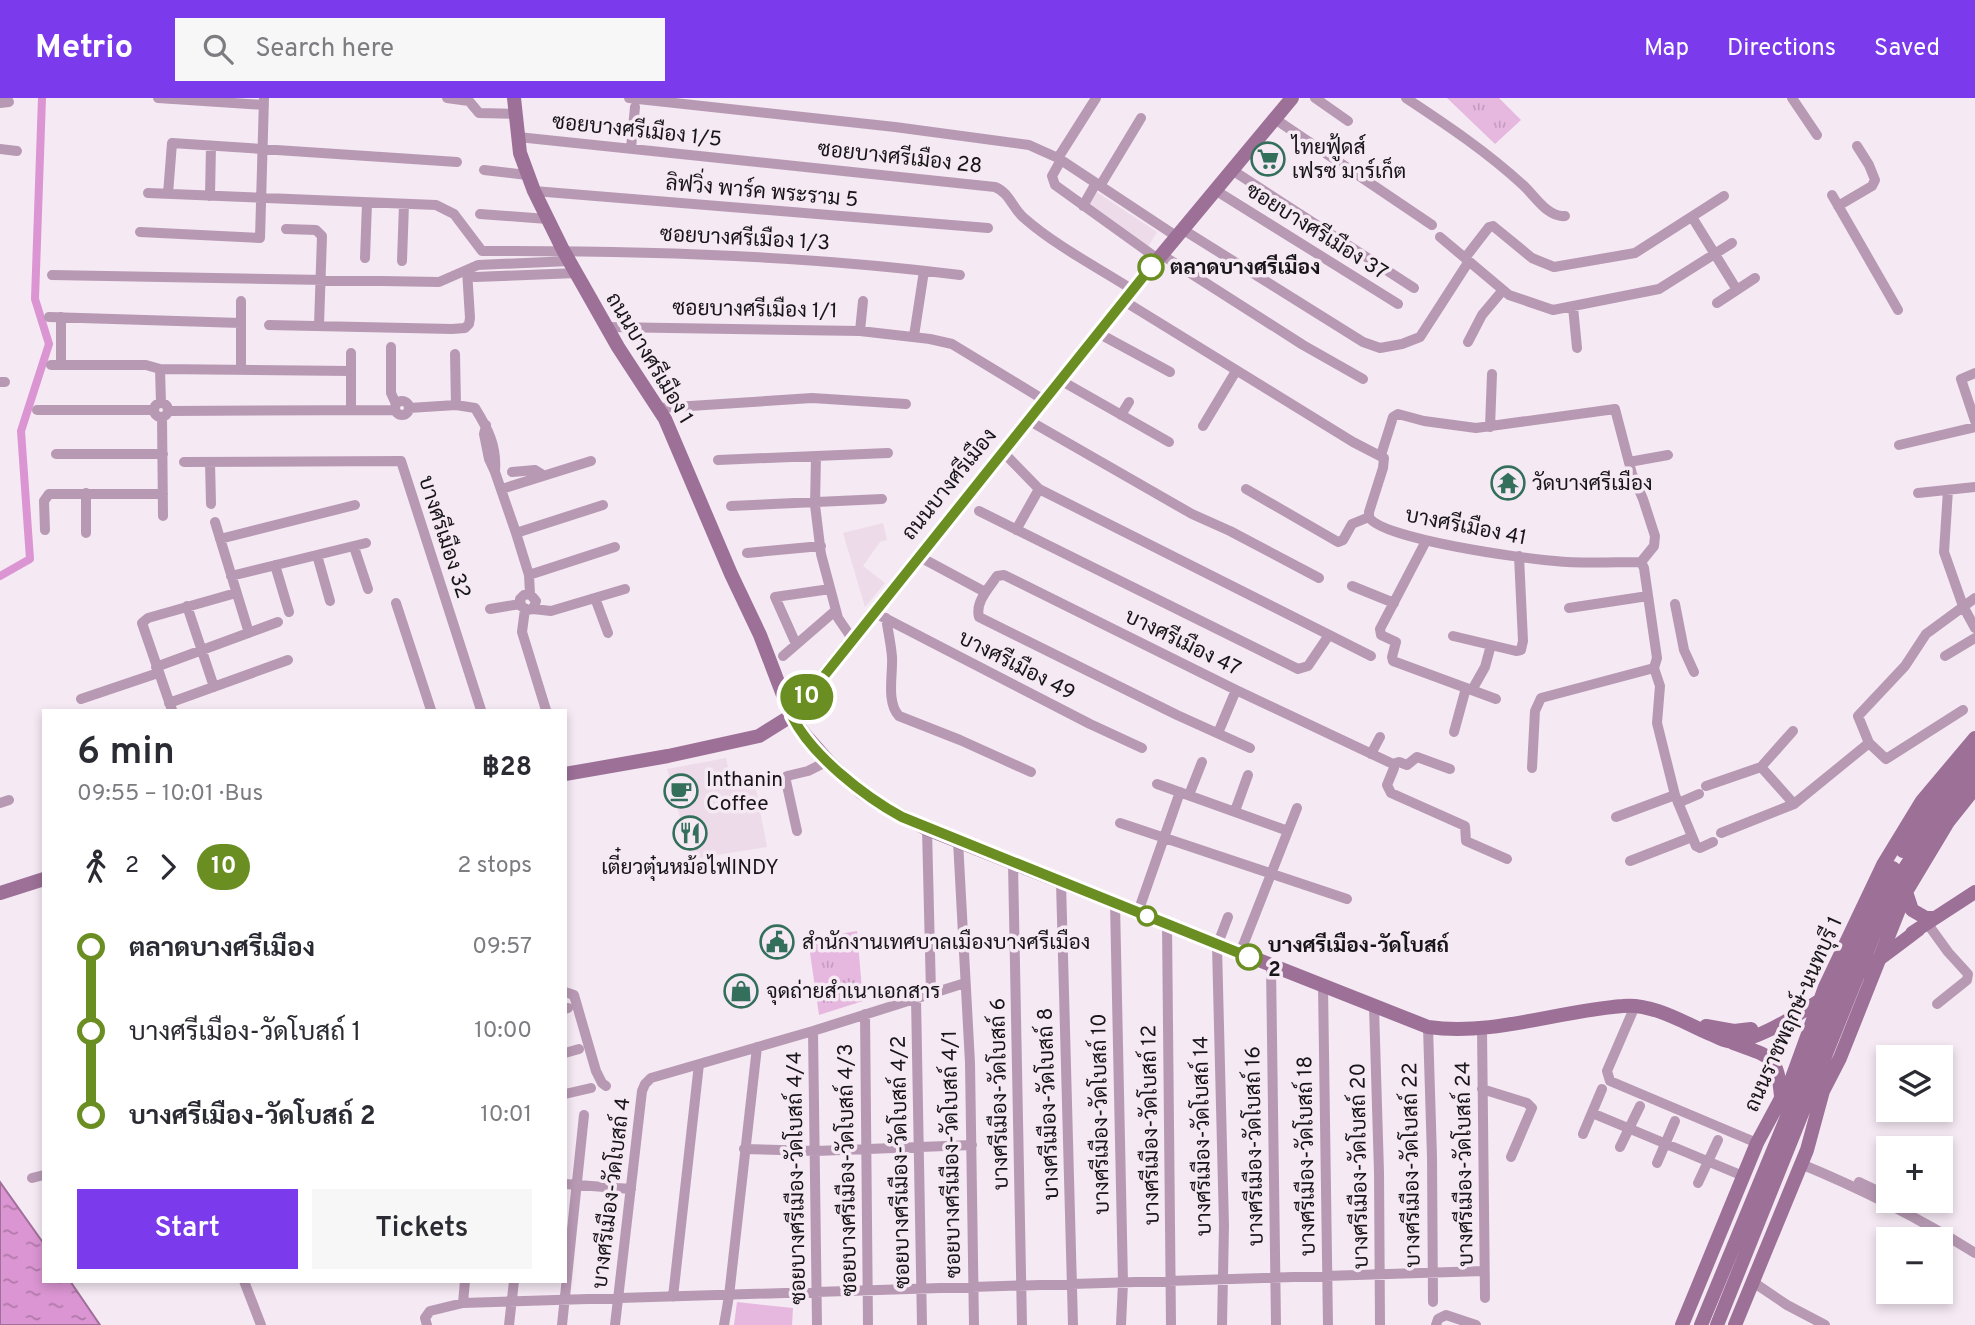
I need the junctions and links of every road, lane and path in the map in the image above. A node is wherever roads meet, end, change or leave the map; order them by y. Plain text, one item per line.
1 (159, 98) edge
2 (447, 98) edge
3 (514, 98) edge
4 (1096, 98) edge
5 (1292, 98) edge
6 (1315, 98) edge
7 (1406, 98) edge
8 (1792, 98) edge
9 (264, 102) edge
10 (632, 103) edge
11 (516, 114) junction
12 (1142, 118) dead end
13 (1275, 119) junction
14 (1348, 121) dead end
15 (1817, 135) dead end
16 (518, 138) junction
17 (211, 145) junction
18 (1857, 146) dead end
19 (631, 148) junction
20 (0, 149) edge
21 (262, 149) junction
22 (17, 151) dead end
23 (1060, 159) junction
24 (753, 160) joint
25 (457, 162) dead end
26 (484, 170) dead end
27 (1232, 170) junction
28 (527, 176) junction
29 (1098, 184) junction
30 (1215, 190) junction
31 (534, 191) junction
32 (148, 193) dead end
33 (168, 194) junction
34 (1832, 195) dead end
35 (210, 196) junction
36 (1724, 196) dead end
37 (261, 198) junction
38 (367, 202) junction
39 (404, 204) junction
40 (1083, 206) junction
41 (1838, 206) junction
42 (480, 214) dead end
43 (1565, 216) dead end
44 (1692, 217) junction
45 (547, 219) junction
46 (1432, 225) dead end
47 (988, 228) dead end
48 (286, 229) dead end
49 (141, 232) dead end
50 (1179, 233) junction
51 (1440, 237) dead end
52 (1732, 243) dead end
53 (1715, 254) junction
54 (1160, 257) junction
55 (365, 258) dead end
56 (1467, 260) junction
57 (402, 261) dead end
58 (570, 262) junction
59 (924, 271) junction
60 (471, 273) junction
61 (52, 275) dead end
62 (960, 275) dead end
63 (1755, 278) dead end
64 (320, 279) junction
65 (449, 280) junction
66 (1414, 288) dead end
67 (1503, 290) junction
68 (1737, 290) junction
69 (469, 292) junction
70 (1129, 295) junction
71 (241, 301) dead end
72 (863, 301) dead end
73 (1717, 303) dead end
74 (1398, 304) dead end
75 (1573, 307) junction
76 (1898, 310) dead end
77 (49, 317) dead end
78 (61, 317) junction
79 (241, 323) junction
80 (269, 325) dead end
81 (319, 325) junction
82 (607, 327) junction
83 (860, 331) junction
84 (1098, 333) junction
85 (914, 336) junction
86 (1468, 342) dead end
87 (391, 347) dead end
88 (1577, 348) dead end
89 (351, 353) dead end
90 (455, 354) dead end
91 (160, 369) junction
92 (241, 369) junction
93 (350, 371) junction
94 (1236, 371) junction
95 (1170, 372) dead end
96 (1492, 373) dead end
97 (1975, 373) edge
98 (1363, 379) dead end
99 (1060, 380) junction
100 (1044, 400) junction
101 (1129, 401) dead end
102 (906, 404) dead end
103 (456, 405) junction
104 (395, 407) junction
105 (659, 408) junction
106 (37, 410) dead end
107 (161, 410) junction
108 (351, 410) junction
109 (1121, 415) junction
110 (1028, 420) junction
111 (1975, 421) edge
112 (1203, 426) dead end
113 (1490, 427) junction
114 (1975, 427) edge
115 (1169, 442) dead end
116 (1899, 445) dead end
117 (1003, 452) junction
118 (888, 453) dead end
119 (56, 454) dead end
120 (163, 454) junction
121 (1668, 455) dead end
122 (816, 456) junction
123 (1381, 456) junction
124 (718, 460) dead end
125 (591, 461) dead end
126 (184, 462) dead end
127 (211, 462) junction
128 (1629, 462) junction
129 (512, 472) dead end
130 (543, 475) junction
131 (1975, 487) edge
132 (502, 489) junction
133 (1039, 489) junction
134 (1246, 489) dead end
135 (1948, 490) junction
136 (86, 493) junction
137 (1918, 493) dead end
138 (163, 494) junction
139 (882, 499) dead end
140 (815, 502) junction
141 (211, 504) dead end
142 (355, 505) dead end
143 (603, 505) dead end
144 (731, 506) dead end
145 (979, 512) dead end
146 (163, 516) dead end
147 (1369, 517) junction
148 (215, 522) dead end
149 (46, 530) dead end
150 (1016, 530) junction
151 (86, 533) dead end
152 (516, 533) junction
153 (220, 539) junction
154 (1426, 541) junction
155 (366, 543) dead end
156 (354, 547) junction
157 (615, 547) dead end
158 (821, 547) junction
159 (747, 553) dead end
160 (317, 555) junction
161 (918, 556) junction
162 (1519, 556) junction
163 (1641, 562) junction
164 (275, 565) junction
165 (529, 575) junction
166 (232, 576) junction
167 (1319, 578) dead end
168 (1352, 586) dead end
169 (368, 589) dead end
170 (625, 589) dead end
171 (830, 589) junction
172 (985, 592) junction
173 (236, 593) junction
174 (1648, 596) junction
175 (595, 598) junction
176 (1975, 598) edge
177 (330, 601) dead end
178 (396, 603) dead end
179 (1394, 603) junction
180 (1675, 604) dead end
181 (187, 606) junction
182 (1963, 606) junction
183 (526, 607) junction
184 (1569, 608) dead end
185 (490, 609) dead end
186 (835, 611) junction
187 (289, 612) dead end
188 (880, 615) junction
189 (278, 622) dead end
190 (1975, 628) edge
191 (249, 633) junction
192 (608, 633) dead end
193 (1329, 635) junction
194 (1453, 636) dead end
195 (1975, 638) edge
196 (853, 640) junction
197 (796, 644) junction
198 (1491, 645) junction
199 (202, 650) junction
200 (783, 656) dead end
201 (1371, 656) dead end
202 (1945, 656) dead end
203 (288, 660) dead end
204 (1654, 668) junction
205 (157, 670) junction
206 (1694, 672) dead end
207 (214, 687) junction
208 (1469, 689) junction
209 (1236, 690) junction
210 (81, 699) dead end
211 (1496, 699) dead end
212 (170, 707) edge
213 (431, 709) edge
214 (481, 709) edge
215 (547, 709) edge
216 (1963, 710) dead end
217 (792, 716) junction
218 (1793, 731) dead end
219 (1454, 732) dead end
220 (1218, 733) junction
221 (1380, 737) dead end
222 (1975, 738) edge
223 (1869, 743) junction
224 (1142, 748) dead end
225 (1250, 748) dead end
226 (1975, 752) edge
227 (1371, 754) junction
228 (828, 761) junction
229 (1202, 762) dead end
230 (1393, 764) junction
231 (1760, 767) junction
232 (1532, 768) dead end
233 (1450, 769) dead end
234 (1975, 770) edge
235 (1031, 772) dead end
236 (567, 773) edge
237 (1248, 775) dead end
238 (1157, 784) dead end
239 (1975, 788) edge
240 (1184, 793) junction
241 (1677, 799) junction
242 (1794, 804) junction
243 (1297, 808) dead end
244 (1236, 811) junction
245 (1616, 817) dead end
246 (1120, 822) dead end
247 (927, 829) junction
248 (797, 831) dead end
249 (1288, 831) junction
250 (1721, 833) dead end
251 (1692, 837) junction
252 (1164, 838) junction
253 (958, 841) junction
254 (1713, 842) dead end
255 (1507, 859) dead end
256 (1630, 861) dead end
257 (1013, 863) junction
258 (1271, 873) junction
259 (42, 880) edge
260 (1061, 882) junction
261 (0, 892) edge
262 (1906, 892) junction
263 (1975, 892) edge
264 (1347, 900) dead end
265 (1115, 903) junction
266 (1138, 912) junction
267 (1228, 918) dead end
268 (1858, 919) junction
269 (1167, 924) junction
270 (1927, 924) junction
271 (1888, 934) junction
272 (1217, 946) junction
273 (1240, 953) junction
274 (1880, 955) junction
275 (1271, 966) junction
276 (965, 983) junction
277 (1323, 986) junction
278 (1827, 991) junction
279 (567, 993) edge
280 (932, 993) junction
281 (916, 998) junction
282 (1937, 1004) dead end
283 (1635, 1006) junction
284 (1374, 1007) junction
285 (865, 1014) junction
286 (1791, 1018) junction
287 (1680, 1021) junction
288 (1428, 1027) junction
289 (1482, 1029) junction
290 (813, 1031) junction
291 (1805, 1037) junction
292 (1843, 1038) junction
293 (1728, 1042) junction
294 (757, 1047) junction
295 (579, 1049) dead end
296 (567, 1052) edge
297 (1841, 1055) junction
298 (699, 1064) junction
299 (1791, 1078) junction
300 (607, 1086) dead end
301 (591, 1087) dead end
302 (1482, 1089) junction
303 (1602, 1089) dead end
304 (1823, 1091) junction
305 (567, 1093) edge
306 (1781, 1098) junction
307 (1640, 1106) dead end
308 (1592, 1113) junction
309 (584, 1115) dead end
310 (1675, 1121) dead end
311 (1629, 1129) junction
312 (1583, 1134) dead end
313 (1718, 1140) dead end
314 (1757, 1143) junction
315 (1665, 1144) junction
316 (972, 1145) junction
317 (918, 1147) junction
318 (1620, 1147) dead end
319 (744, 1149) junction
320 (867, 1149) junction
321 (816, 1151) junction
322 (1511, 1157) dead end
323 (1802, 1161) junction
324 (1708, 1162) junction
325 (1657, 1163) dead end
326 (42, 1176) edge
327 (1743, 1176) junction
328 (32, 1178) dead end
329 (1698, 1182) dead end
330 (571, 1184) edge
331 (631, 1189) junction
332 (1876, 1191) edge
333 (1919, 1213) edge
334 (1975, 1245) edge
335 (1975, 1253) edge
336 (567, 1261) edge
337 (1484, 1271) junction
338 (1433, 1273) junction
339 (1380, 1275) junction
340 (1327, 1276) junction
341 (1275, 1278) junction
342 (1222, 1280) junction
343 (1171, 1281) junction
344 (1753, 1282) junction
345 (245, 1283) edge
346 (465, 1283) edge
347 (514, 1283) edge
348 (566, 1283) edge
349 (1123, 1283) junction
350 (1073, 1285) junction
351 (1021, 1286) junction
352 (974, 1288) junction
353 (921, 1290) junction
354 (869, 1291) junction
355 (818, 1293) junction
356 (729, 1296) junction
357 (618, 1297) junction
358 (673, 1297) junction
359 (1485, 1298) dead end
360 (565, 1300) junction
361 (511, 1302) junction
362 (1433, 1302) dead end
363 (463, 1303) junction
364 (261, 1325) edge
365 (427, 1325) edge
366 (509, 1325) edge
367 (562, 1325) edge
368 (615, 1325) edge
369 (723, 1325) edge
370 (817, 1325) edge
371 (868, 1325) edge
372 (922, 1325) edge
373 (974, 1325) edge
374 (1022, 1325) edge
375 (1073, 1325) edge
376 (1121, 1325) edge
377 (1171, 1325) edge
378 (1222, 1325) edge
379 (1276, 1325) edge
380 (1328, 1325) edge
381 (1380, 1325) edge
382 (1436, 1325) edge
383 (1476, 1325) edge
384 (1682, 1325) edge
385 (1691, 1325) edge
386 (1701, 1325) edge
387 (1717, 1325) edge
388 (1725, 1325) edge
389 (1735, 1325) edge
390 (1825, 1325) edge

1 - 9 street
2 - 11 street
3 - 11 street, ถนนบางศรีเมือง 1
4 - 23 street
5 - 13 street, ถนนบางศรีเมือง
6 - 14 street
7 - 43 street
8 - 15 street
9 - 21 street
10 - 19 street
10 - 23 street
11 - 16 street, ถนนบางศรีเมือง 1
12 - 29 street
13 - 27 street, ถนนบางศรีเมือง
13 - 46 street
16 - 19 street, ซอยบางศรีเมือง 1/5
16 - 28 street, ถนนบางศรีเมือง 1
17 - 21 street
17 - 33 street
17 - 35 street
18 - 41 street
19 - 24 street, ซอยบางศรีเมือง 1/5
20 - 22 street
21 - 25 street
21 - 37 street
23 - 29 street
23 - 40 street
24 - 70 street, ซอยบางศรีเมือง 28
26 - 28 street
27 - 30 street, ถนนบางศรีเมือง
27 - 66 street
28 - 31 street, ถนนบางศรีเมือง 1
29 - 40 street
29 - 50 street
30 - 50 street, ถนนบางศรีเมือง
30 - 74 street, ซอยบางศรีเมือง 37
31 - 45 street, ถนนบางศรีเมือง 1
31 - 47 street, ลิฟวิ่ง พาร์ค พระราม 5
32 - 33 street
33 - 35 street
34 - 41 street
35 - 37 street
36 - 44 street
37 - 38 street
37 - 49 street
38 - 39 street
38 - 55 street
39 - 57 street
39 - 58 street
40 - 54 street
41 - 76 street
42 - 45 street
44 - 53 street
44 - 56 street
45 - 58 street, ถนนบางศรีเมือง 1
48 - 64 street
50 - 54 street, ถนนบางศรีเมือง
50 - 56 street
51 - 56 street
52 - 53 street
53 - 68 street
53 - 75 street
54 - 70 street, ถนนบางศรีเมือง
54 - 98 street
56 - 67 street
58 - 59 street, ซอยบางศรีเมือง 1/3
58 - 60 street
58 - 82 street, ถนนบางศรีเมือง 1
59 - 62 street, ซอยบางศรีเมือง 1/3
59 - 85 street
60 - 65 street
60 - 69 street
61 - 64 street
63 - 68 street
64 - 65 street
64 - 81 street
65 - 69 street
67 - 75 street
67 - 86 street
68 - 73 street
69 - 81 street
70 - 84 street, ถนนบางศรีเมือง
70 - 94 street
71 - 79 street
72 - 83 street
75 - 88 street
77 - 78 street
78 - 79 street
78 - 91 street
79 - 92 street
80 - 81 street
82 - 83 street, ซอยบางศรีเมือง 1/1
82 - 105 street, ถนนบางศรีเมือง 1
83 - 85 street, ซอยบางศรีเมือง 1/1
84 - 95 street
84 - 99 street, ถนนบางศรีเมือง
85 - 100 street, ซอยบางศรีเมือง 1/1
87 - 104 street
89 - 93 street
90 - 103 street
91 - 92 street
91 - 107 street
92 - 93 street
93 - 108 street
94 - 112 street
94 - 123 street
96 - 113 street
97 - 111 street
99 - 100 street, ถนนบางศรีเมือง
99 - 109 street
100 - 110 street, ถนนบางศรีเมือง
101 - 109 street
102 - 105 street
103 - 104 street
103 - 132 street
104 - 108 street
105 - 217 street, ถนนบางศรีเมือง 1
106 - 107 street
107 - 108 street
107 - 120 street
109 - 115 street
110 - 117 street, ถนนบางศรีเมือง
110 - 167 street
113 - 123 street
113 - 128 street
114 - 116 street
117 - 133 street
117 - 161 street, ถนนบางศรีเมือง
118 - 122 street
119 - 120 street
120 - 138 street
121 - 128 street
122 - 124 street
122 - 140 street
123 - 147 street
125 - 130 street
126 - 127 street, บางศรีเมือง 32
127 - 141 street
127 - 214 street, บางศรีเมือง 32
128 - 163 street
129 - 130 street
130 - 132 street
131 - 135 street
132 - 152 street
133 - 150 street
133 - 193 street
134 - 147 street
135 - 137 street
135 - 182 street
136 - 138 street
136 - 149 street
136 - 151 street
138 - 146 street
139 - 140 street
140 - 144 street
140 - 158 street
142 - 153 street
143 - 152 street
145 - 150 street
147 - 154 street, บางศรีเมือง 41
148 - 153 street
150 - 193 street
152 - 165 street
153 - 166 street
154 - 162 street, บางศรีเมือง 41
154 - 179 street
155 - 156 street
156 - 160 street
156 - 169 street
157 - 165 street
158 - 159 street
158 - 171 street
160 - 164 street
160 - 177 street
161 - 172 street
161 - 188 street, ถนนบางศรีเมือง
162 - 163 street, บางศรีเมือง 41
162 - 198 street
163 - 174 street
164 - 166 street
164 - 187 street
165 - 183 street
166 - 173 street
168 - 179 street
170 - 175 street
171 - 186 street
171 - 197 street
172 - 209 street, บางศรีเมือง 47
172 - 220 street
173 - 181 street
173 - 191 street
174 - 184 street
174 - 204 street
175 - 183 street
175 - 192 street
176 - 182 street
178 - 213 street
179 - 208 street
180 - 206 street
181 - 199 street
181 - 205 street
182 - 190 street
182 - 223 street
183 - 185 street
183 - 215 street
186 - 196 street
186 - 197 street
188 - 196 street, ถนนบางศรีเมือง
188 - 224 street, บางศรีเมือง 49
188 - 235 street
189 - 191 street
191 - 199 street
193 - 201 street
194 - 198 street
195 - 202 street
196 - 217 street, ถนนบางศรีเมือง
197 - 200 street
198 - 208 street
199 - 205 street
199 - 207 street
203 - 207 street
204 - 232 street
204 - 241 street
205 - 210 street
205 - 212 street
207 - 212 street
208 - 211 street
208 - 219 street
209 - 220 street
209 - 227 street, บางศรีเมือง 47
216 - 223 street
217 - 228 street, ถนนบางศรีเมือง 1
217 - 236 street, ถนนบางศรีเมือง
218 - 231 street
220 - 225 street
221 - 227 street
222 - 268 street, ถนนราชพฤกษ์-นนทบุรี 1
223 - 242 street
226 - 386 street, ถนนราชพฤกษ์-นนทบุรี 1
227 - 230 street, บางศรีเมือง 47
228 - 247 street, ถนนบางศรีเมือง 1
228 - 248 street
229 - 240 street
230 - 233 street
230 - 255 street
231 - 241 street
231 - 242 street
234 - 387 street, ถนนราชพฤกษ์-นนทบุรี 1
237 - 244 street
238 - 240 street
239 - 262 street
240 - 244 street
240 - 252 street
241 - 245 street
241 - 251 street
242 - 250 street
243 - 249 street
244 - 249 street
246 - 252 street
247 - 253 street, ถนนบางศรีเมือง 1
247 - 280 street
249 - 258 street
251 - 254 street
251 - 256 street
252 - 258 street
252 - 266 street
253 - 257 street, ถนนบางศรีเมือง 1
253 - 276 street
257 - 260 street, ถนนบางศรีเมือง 1
257 - 351 street, บางศรีเมือง-วัดโบสถ์ 6
258 - 264 street
258 - 273 street
259 - 261 street
260 - 265 street, ถนนบางศรีเมือง 1
260 - 350 street, บางศรีเมือง-วัดโบสถ์ 8
262 - 270 street
262 - 271 street
263 - 270 street
265 - 266 street, ถนนบางศรีเมือง 1
265 - 349 street, บางศรีเมือง-วัดโบสถ์ 10
266 - 269 street, ถนนบางศรีเมือง 1
267 - 272 street
268 - 271 street
268 - 278 street, ถนนราชพฤกษ์-นนทบุรี 1
269 - 272 street, ถนนบางศรีเมือง 1
269 - 343 street, บางศรีเมือง-วัดโบสถ์ 12
270 - 274 street
270 - 282 street
271 - 274 street
272 - 273 street, ถนนบางศรีเมือง 1
272 - 342 street, บางศรีเมือง-วัดโบสถ์ 14
273 - 275 street, ถนนบางศรีเมือง 1
274 - 278 street
274 - 297 street
275 - 277 street, ถนนบางศรีเมือง 1
275 - 341 street, บางศรีเมือง-วัดโบสถ์ 16
276 - 280 street, บางศรีเมือง-วัดโบสถ์ 4
276 - 316 street, ซอยบางศรีเมือง-วัดโบสถ์ 4/1
277 - 284 street, ถนนบางศรีเมือง 1
277 - 340 street, บางศรีเมือง-วัดโบสถ์ 18
278 - 286 street
278 - 287 street
278 - 291 street, ถนนราชพฤกษ์-นนทบุรี 1
278 - 292 street
279 - 300 street
280 - 281 street, บางศรีเมือง-วัดโบสถ์ 4
281 - 285 street, บางศรีเมือง-วัดโบสถ์ 4
281 - 317 street, ซอยบางศรีเมือง-วัดโบสถ์ 4/2
283 - 287 street
283 - 289 street, ถนนบางศรีเมือง 1
283 - 314 street
284 - 288 street, ถนนบางศรีเมือง 1
284 - 339 street, บางศรีเมือง-วัดโบสถ์ 20
285 - 290 street, บางศรีเมือง-วัดโบสถ์ 4
285 - 320 street, ซอยบางศรีเมือง-วัดโบสถ์ 4/3
286 - 291 street
286 - 293 street
287 - 293 street
288 - 289 street, ถนนบางศรีเมือง 1
288 - 338 street, บางศรีเมือง-วัดโบสถ์ 22
289 - 302 street, บางศรีเมือง-วัดโบสถ์ 24
290 - 294 street, บางศรีเมือง-วัดโบสถ์ 4
290 - 321 street, ซอยบางศรีเมือง-วัดโบสถ์ 4/4
291 - 292 street
291 - 299 street, ถนนราชพฤกษ์-นนทบุรี 1
292 - 297 street
293 - 306 street
294 - 298 street, บางศรีเมือง-วัดโบสถ์ 4
294 - 319 street
295 - 296 street
297 - 304 street
298 - 331 street, บางศรีเมือง-วัดโบสถ์ 4
298 - 358 street
299 - 306 street, ถนนราชพฤกษ์-นนทบุรี 1
299 - 385 street
301 - 305 street
302 - 322 street
302 - 337 street, บางศรีเมือง-วัดโบสถ์ 24
303 - 308 street
304 - 323 street
304 - 388 street
306 - 314 street, ถนนราชพฤกษ์-นนทบุรี 1
307 - 311 street
308 - 311 street
308 - 312 street
309 - 330 street
310 - 315 street
311 - 315 street
311 - 318 street
313 - 324 street
314 - 327 street, ถนนราชพฤกษ์-นนทบุรี 1
315 - 324 street
315 - 325 street
316 - 317 street
316 - 352 street, ซอยบางศรีเมือง-วัดโบสถ์ 4/1
317 - 320 street
317 - 353 street, ซอยบางศรีเมือง-วัดโบสถ์ 4/2
319 - 321 street
319 - 356 street
320 - 321 street
320 - 354 street, ซอยบางศรีเมือง-วัดโบสถ์ 4/3
321 - 355 street, ซอยบางศรีเมือง-วัดโบสถ์ 4/4
323 - 332 street
323 - 335 street
323 - 344 street
324 - 327 street
324 - 329 street
326 - 328 street
327 - 384 street, ถนนราชพฤกษ์-นนทบุรี 1
330 - 331 street
330 - 336 street
331 - 357 street, บางศรีเมือง-วัดโบสถ์ 4
333 - 334 street
337 - 338 street
337 - 359 street, บางศรีเมือง-วัดโบสถ์ 24
338 - 339 street
338 - 362 street, บางศรีเมือง-วัดโบสถ์ 22
339 - 340 street
339 - 381 street, บางศรีเมือง-วัดโบสถ์ 20
340 - 341 street
340 - 380 street, บางศรีเมือง-วัดโบสถ์ 18
341 - 342 street
341 - 379 street, บางศรีเมือง-วัดโบสถ์ 16
342 - 343 street
342 - 378 street, บางศรีเมือง-วัดโบสถ์ 14
343 - 349 street
343 - 377 street, บางศรีเมือง-วัดโบสถ์ 12
344 - 389 street
344 - 390 street
345 - 364 street
346 - 363 street
347 - 361 street
348 - 360 street
349 - 350 street
349 - 376 street, บางศรีเมือง-วัดโบสถ์ 10
350 - 351 street
350 - 375 street, บางศรีเมือง-วัดโบสถ์ 8
351 - 352 street
351 - 374 street, บางศรีเมือง-วัดโบสถ์ 6
352 - 353 street
352 - 373 street, ซอยบางศรีเมือง-วัดโบสถ์ 4/1
353 - 354 street
353 - 372 street, ซอยบางศรีเมือง-วัดโบสถ์ 4/2
354 - 355 street
354 - 371 street, ซอยบางศรีเมือง-วัดโบสถ์ 4/3
355 - 356 street
355 - 370 street, ซอยบางศรีเมือง-วัดโบสถ์ 4/4
356 - 358 street
356 - 369 street
357 - 358 street
357 - 360 street
357 - 368 street, บางศรีเมือง-วัดโบสถ์ 4
360 - 361 street
360 - 367 street
361 - 363 street
361 - 366 street
363 - 365 street
382 - 383 street

